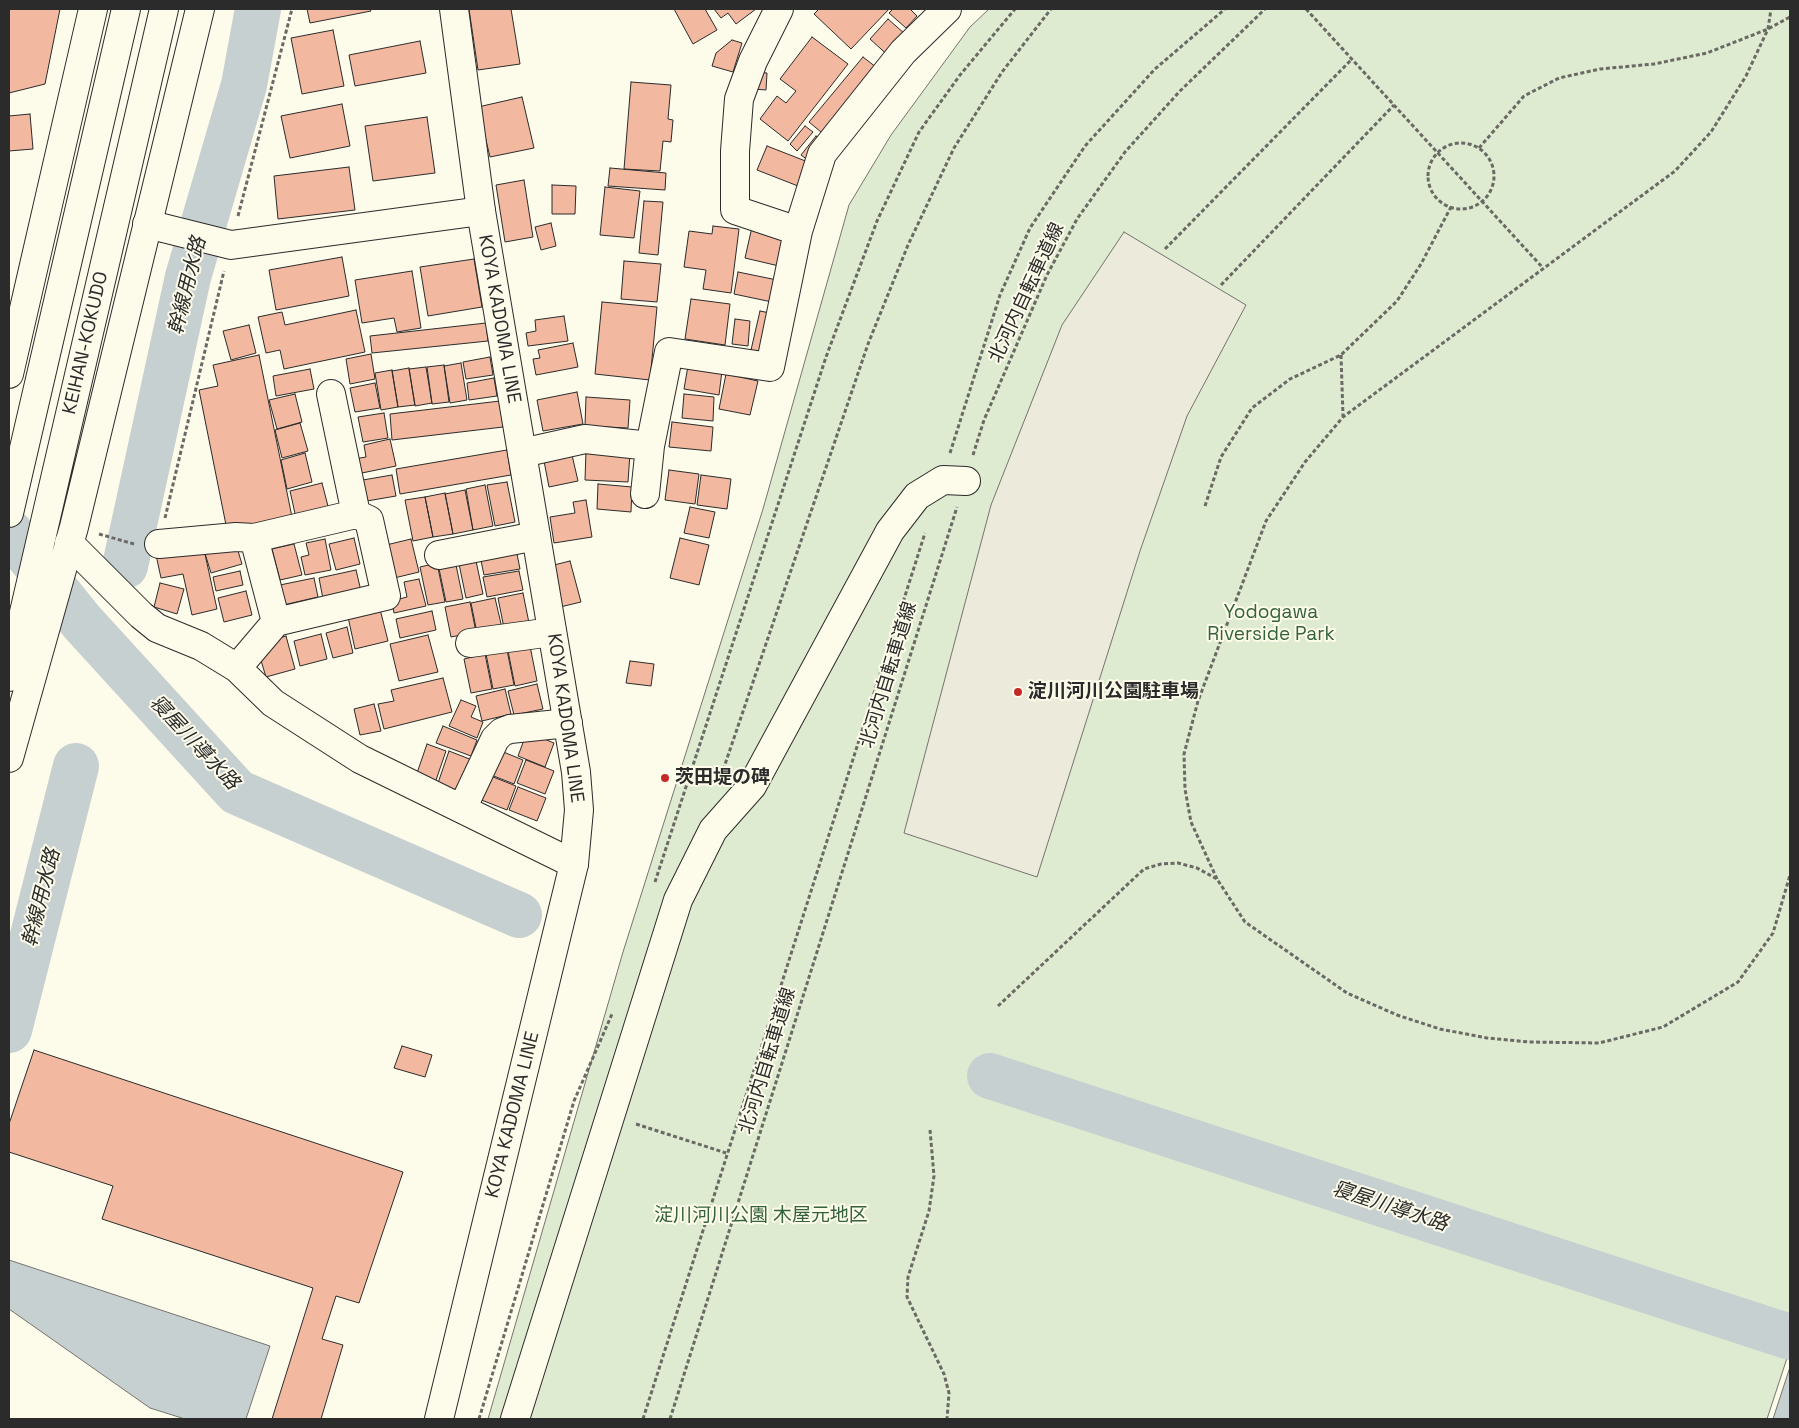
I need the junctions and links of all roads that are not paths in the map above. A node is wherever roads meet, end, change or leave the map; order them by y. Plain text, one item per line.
1 (93, 9) edge
2 (126, 9) edge
3 (164, 9) edge
4 (200, 9) edge
5 (454, 9) edge
6 (779, 9) edge
7 (946, 9) edge
8 (481, 211) junction
9 (147, 224) junction
10 (798, 231) junction
11 (9, 374) edge
12 (332, 394) dead end
13 (650, 446) junction
14 (522, 453) junction
15 (955, 481) road end
16 (645, 494) dead end
17 (9, 513) edge
18 (356, 514) junction
19 (73, 530) junction
20 (536, 536) junction
21 (254, 538) junction
22 (158, 547) road end
23 (439, 555) dead end
24 (276, 622) junction
25 (552, 632) junction
26 (470, 643) dead end
27 (237, 668) junction
28 (9, 677) edge
29 (568, 723) junction
30 (9, 758) edge
31 (462, 809) junction
32 (574, 864) junction
33 (439, 1419) edge
34 (515, 1419) edge

1 - 11 main road
2 - 17 main road, KEIHAN-KOKUDO
3 - 28 main road, KEIHAN-KOKUDO
4 - 9 main road
5 - 8 main road, KOYA KADOMA LINE
6 - 10 main road
7 - 10 main road
8 - 9 main road
8 - 14 main road, KOYA KADOMA LINE
9 - 19 main road
10 - 13 main road
12 - 18 main road
13 - 14 main road
13 - 16 main road
14 - 20 main road, KOYA KADOMA LINE
15 - 34 main road
18 - 21 main road
18 - 24 main road
19 - 27 main road
19 - 30 main road
20 - 23 main road
20 - 25 main road, KOYA KADOMA LINE
21 - 22 main road
21 - 24 main road
24 - 27 main road
25 - 26 main road
25 - 29 main road, KOYA KADOMA LINE
27 - 31 main road
29 - 31 main road
29 - 32 main road, KOYA KADOMA LINE
31 - 32 main road
32 - 33 main road, KOYA KADOMA LINE

